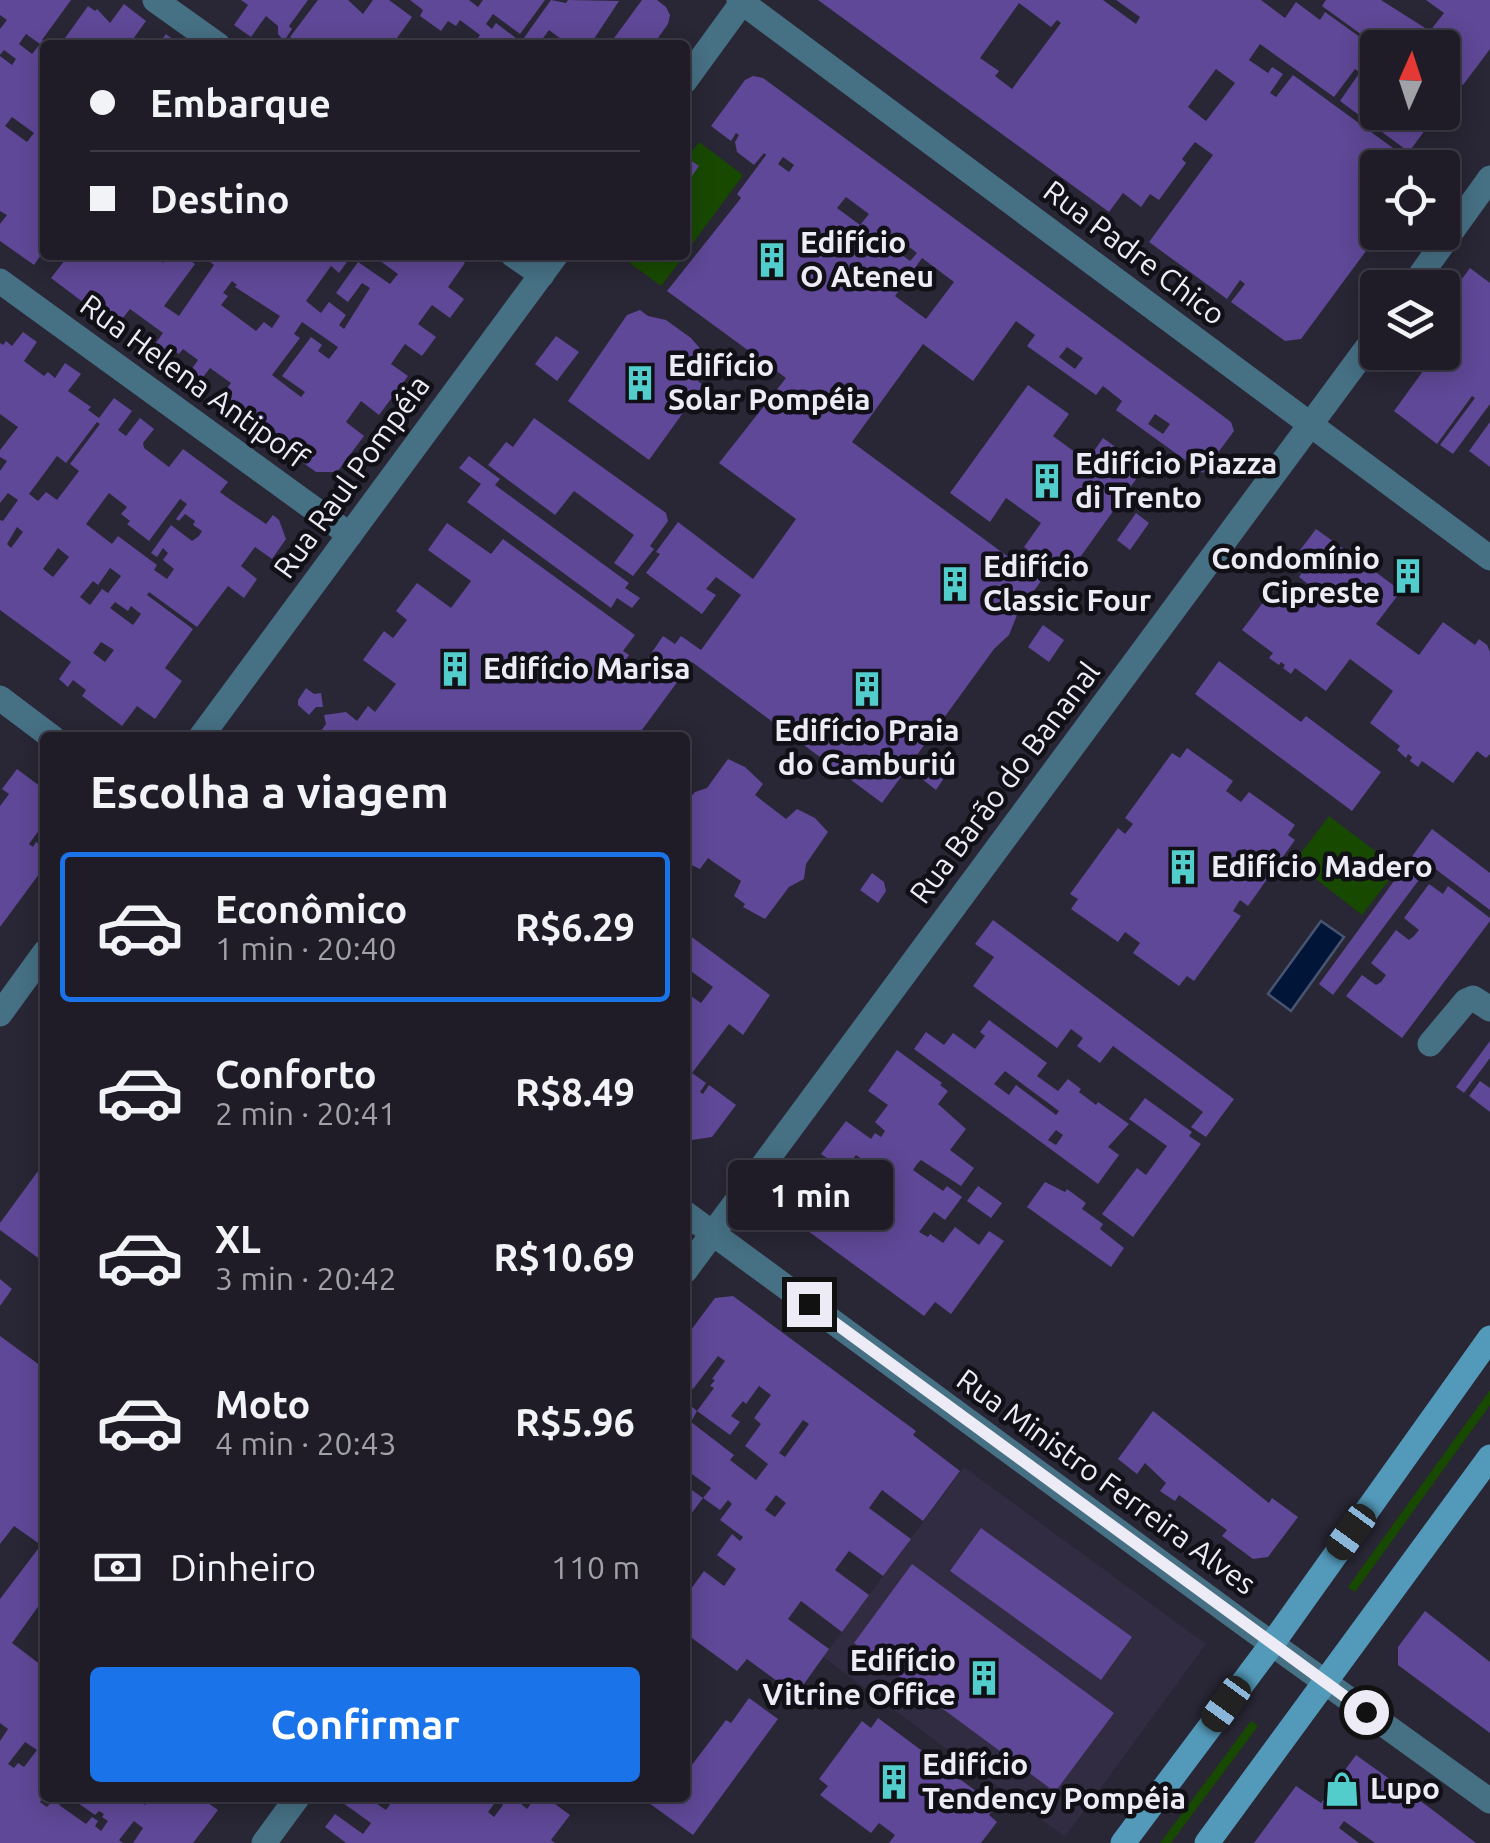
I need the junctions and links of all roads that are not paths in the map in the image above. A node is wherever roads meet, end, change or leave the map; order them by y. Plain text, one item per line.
1 (155, 0) edge
2 (742, 1) edge
3 (211, 40) edge
4 (690, 74) edge
5 (1490, 178) edge
6 (549, 265) edge
7 (1424, 270) edge
8 (0, 281) edge
9 (1360, 359) edge
10 (1311, 426) junction
11 (350, 535) junction
12 (1490, 558) edge
13 (0, 698) edge
14 (45, 732) edge
15 (204, 732) edge
16 (40, 959) edge
17 (1490, 1008) edge
18 (0, 1014) edge
19 (1430, 1044) dead end
20 (690, 1217) edge
21 (712, 1234) junction
22 (690, 1264) edge
23 (1490, 1338) edge
24 (1490, 1457) edge
25 (1272, 1644) junction
26 (1327, 1684) junction
27 (1490, 1800) edge
28 (295, 1802) edge
29 (264, 1843) edge
30 (1123, 1843) edge
31 (1207, 1843) edge

1 - 3 street
2 - 4 street
2 - 10 street, Rua Padre Chico
5 - 7 street
6 - 11 street, Rua Raul Pompéia
8 - 11 street, Rua Helena Antipoff
9 - 10 street, Rua Barão do Bananal
10 - 12 street, Rua Padre Chico
10 - 21 street, Rua Barão do Bananal
11 - 15 street, Rua Raul Pompéia
13 - 14 street
16 - 18 street
17 - 19 street
20 - 21 street, Rua Ministro Ferreira Alves
21 - 22 street, Rua Barão do Bananal
21 - 25 street, Rua Ministro Ferreira Alves
23 - 25 main road
24 - 26 main road
25 - 26 street, Rua Ministro Ferreira Alves
25 - 30 main road
26 - 27 street, Rua Ministro Ferreira Alves
26 - 31 main road
28 - 29 street

